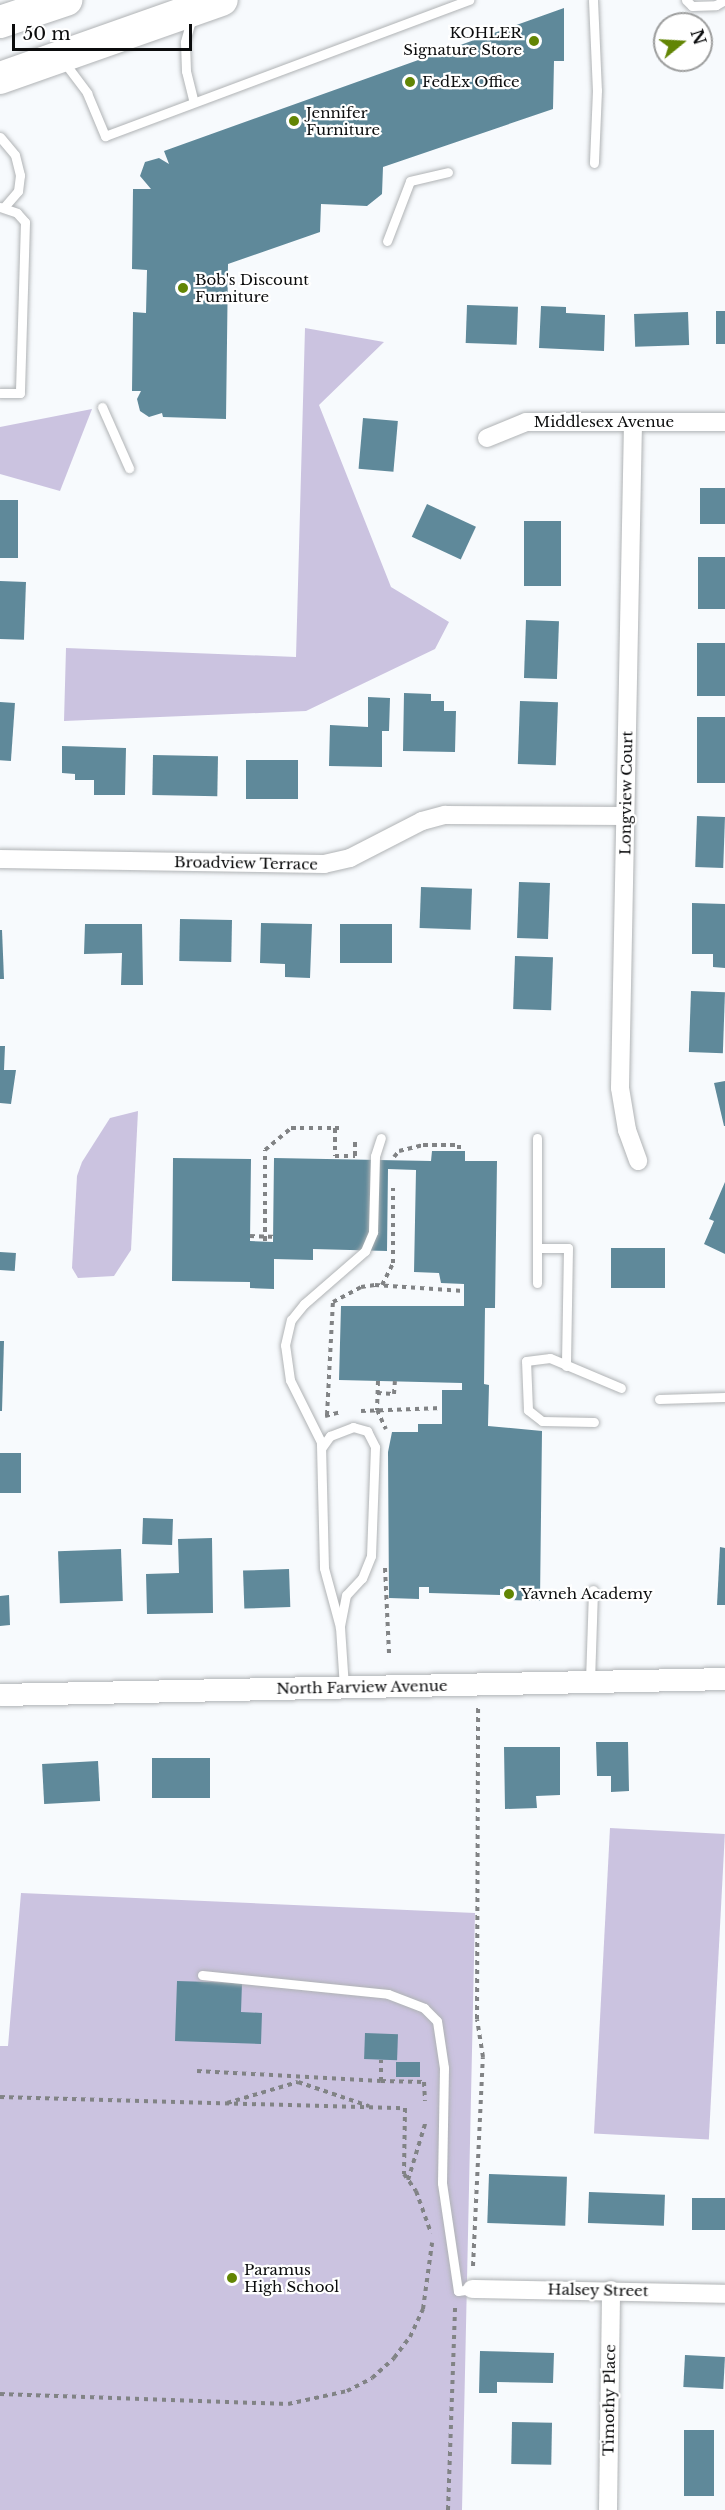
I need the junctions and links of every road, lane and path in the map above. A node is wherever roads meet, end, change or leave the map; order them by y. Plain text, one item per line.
1 (66, 0) edge
2 (469, 0) edge
3 (593, 0) edge
4 (686, 0) edge
5 (725, 0) edge
6 (208, 5) edge
7 (0, 22) edge
8 (60, 58) junction
9 (0, 78) edge
10 (195, 102) junction
11 (0, 137) edge
12 (594, 163) dead end
13 (448, 172) dead end
14 (2, 207) edge
15 (387, 241) dead end
16 (0, 393) edge
17 (102, 407) dead end
18 (725, 422) edge
19 (633, 423) junction
20 (487, 438) dead end
21 (129, 468) dead end
22 (625, 816) junction
23 (0, 859) edge
24 (381, 1138) dead end
25 (537, 1138) dead end
26 (355, 1139) dead end
27 (459, 1151) dead end
28 (638, 1161) dead end
29 (393, 1170) dead end
30 (393, 1182) dead end
31 (250, 1236) dead end
32 (273, 1237) dead end
33 (265, 1239) junction
34 (537, 1248) junction
35 (537, 1283) dead end
36 (381, 1285) junction
37 (464, 1291) dead end
38 (566, 1366) junction
39 (378, 1381) dead end
40 (395, 1381) dead end
41 (621, 1388) dead end
42 (377, 1393) junction
43 (725, 1397) edge
44 (658, 1399) dead end
45 (442, 1408) dead end
46 (377, 1410) junction
47 (348, 1411) dead end
48 (357, 1411) dead end
49 (327, 1415) junction
50 (311, 1422) junction
51 (594, 1422) dead end
52 (322, 1447) junction
53 (593, 1590) dead end
54 (340, 1627) junction
55 (725, 1679) edge
56 (590, 1681) junction
57 (344, 1687) junction
58 (0, 1695) edge
59 (478, 1704) dead end
60 (202, 1975) dead end
61 (381, 2060) dead end
62 (197, 2071) dead end
63 (300, 2080) junction
64 (381, 2081) junction
65 (0, 2097) edge
66 (224, 2104) junction
67 (372, 2108) junction
68 (408, 2180) junction
69 (465, 2290) junction
70 (610, 2290) junction
71 (725, 2294) edge
72 (0, 2394) edge
73 (448, 2510) edge
74 (608, 2510) edge

1 - 7 highway
2 - 10 lane
3 - 12 lane
4 - 5 lane
6 - 8 highway
6 - 10 lane
8 - 9 highway
8 - 10 lane
11 - 14 lane
13 - 15 lane
14 - 16 lane
17 - 21 lane
18 - 19 street, Middlesex Avenue
19 - 20 street, Middlesex Avenue
19 - 22 street, Longview Court
22 - 23 street, Broadview Terrace
22 - 28 street, Longview Court
24 - 50 lane
25 - 34 lane
26 - 33 path
27 - 29 path
30 - 36 path
31 - 33 path
32 - 33 path
34 - 35 lane
34 - 38 lane
36 - 37 path
36 - 49 path
38 - 41 lane
38 - 51 lane
39 - 42 path
40 - 42 path
42 - 46 path
43 - 44 lane
45 - 46 path
46 - 48 path
47 - 49 path
49 - 50 path
50 - 52 lane
52 - 54 lane
52 - 54 lane
53 - 56 lane
54 - 57 lane
55 - 56 street, North Farview Avenue
56 - 57 street, North Farview Avenue
57 - 58 street, North Farview Avenue
59 - 69 path
60 - 69 lane
61 - 64 path
62 - 63 path
63 - 64 path
63 - 66 path
63 - 67 path
64 - 68 path
65 - 66 path
66 - 67 path
67 - 68 path
68 - 72 path
69 - 70 street, Halsey Street
69 - 73 path
70 - 71 street, Halsey Street
70 - 74 street, Timothy Place

